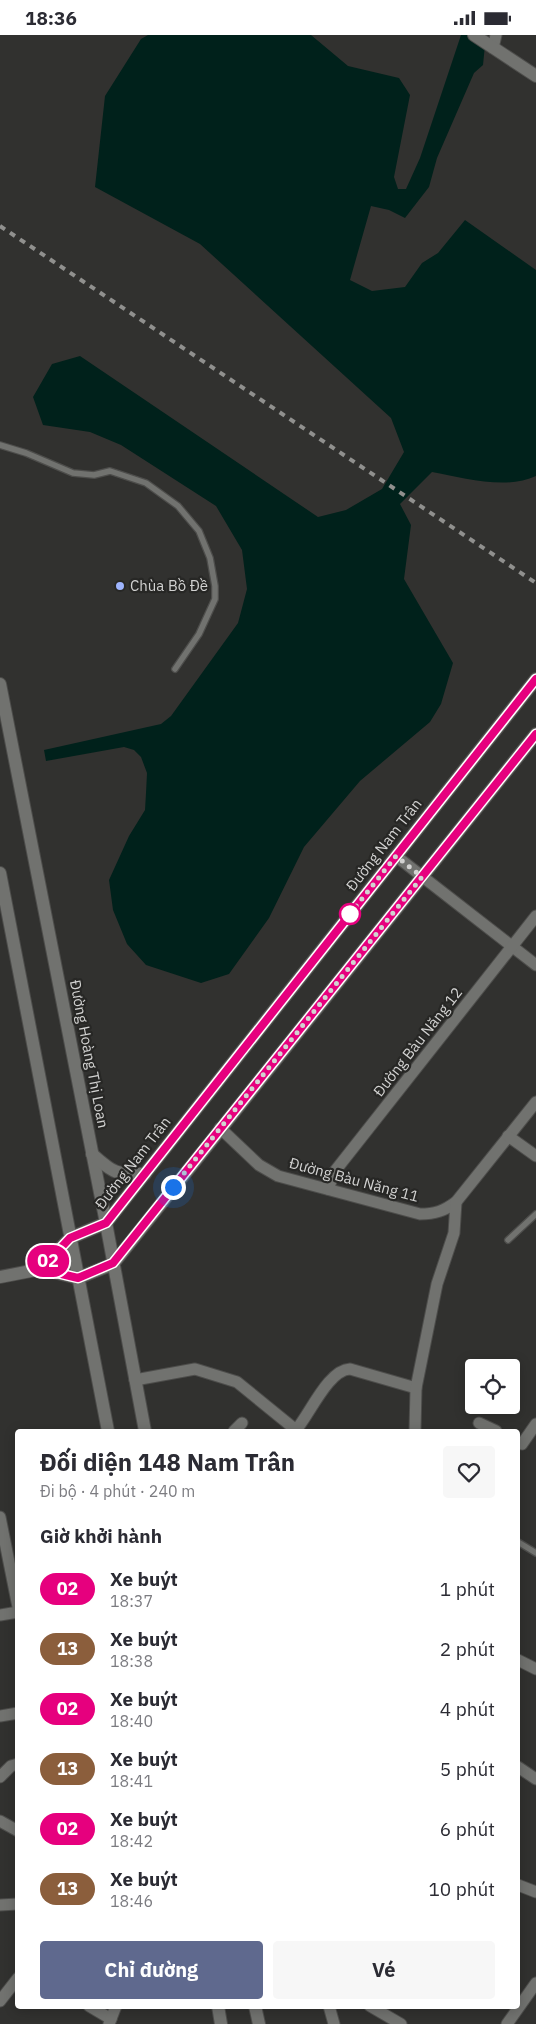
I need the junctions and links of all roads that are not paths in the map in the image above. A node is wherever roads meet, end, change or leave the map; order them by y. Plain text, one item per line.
1 (496, 35) edge
2 (478, 37) edge
3 (494, 48) junction
4 (536, 77) edge
5 (0, 445) edge
6 (175, 669) dead end
7 (536, 679) edge
8 (1, 692) edge
9 (536, 734) edge
10 (396, 856) junction
11 (0, 873) edge
12 (422, 877) junction
13 (536, 916) edge
14 (513, 946) junction
15 (536, 965) edge
16 (536, 1102) edge
17 (220, 1128) junction
18 (508, 1136) junction
19 (92, 1153) junction
20 (536, 1156) edge
21 (145, 1174) junction
22 (328, 1189) junction
23 (456, 1202) junction
24 (536, 1214) edge
25 (106, 1223) junction
26 (70, 1238) junction
27 (508, 1241) dead end
28 (113, 1263) junction
29 (41, 1269) junction
30 (0, 1277) edge
31 (78, 1278) junction
32 (135, 1380) junction
33 (416, 1388) junction
34 (479, 1423) dead end
35 (108, 1429) edge
36 (145, 1429) edge
37 (295, 1429) edge
38 (297, 1429) edge
39 (415, 1429) edge
40 (492, 1429) edge
41 (534, 1433) edge
42 (520, 1443) edge
43 (0, 1517) edge
44 (520, 1543) edge
45 (536, 1553) edge
46 (15, 1592) edge
47 (15, 1612) edge
48 (0, 1615) edge
49 (520, 1661) edge
50 (536, 1669) edge
51 (15, 1714) edge
52 (0, 1716) edge
53 (15, 1765) edge
54 (520, 1768) edge
55 (0, 1777) edge
56 (536, 1779) edge
57 (0, 1821) edge
58 (15, 1829) edge
59 (520, 1886) edge
60 (536, 1892) edge
61 (15, 1904) edge
62 (0, 1905) edge
63 (15, 1982) edge
64 (532, 1988) edge
65 (0, 2001) edge
66 (520, 2005) edge
67 (93, 2009) edge
68 (115, 2009) edge
69 (218, 2009) edge
70 (256, 2009) edge
71 (330, 2009) edge
72 (375, 2009) edge
73 (517, 2009) edge
74 (110, 2021) edge
75 (221, 2024) edge
76 (258, 2024) edge
77 (334, 2024) edge
78 (401, 2024) edge
79 (507, 2024) edge

1 - 3 street
2 - 3 street
3 - 4 street
5 - 6 lane
7 - 10 street, Đường Nam Trân
8 - 19 street, Đường Hoàng Thị Loan
9 - 12 street
10 - 12 street
10 - 21 street, Đường Nam Trân
11 - 26 street
12 - 14 street
12 - 17 street
13 - 14 street, Đường Bàu Năng 12
14 - 15 street
14 - 22 street, Đường Bàu Năng 12
16 - 18 street, Đường Bàu Năng 11
17 - 22 street, Đường Bàu Năng 11
17 - 28 street
18 - 20 street
18 - 23 street, Đường Bàu Năng 11
19 - 21 street
19 - 25 street, Đường Hoàng Thị Loan
21 - 25 street, Đường Nam Trân
22 - 23 street, Đường Bàu Năng 11
23 - 33 street
24 - 27 lane
25 - 26 street, Đường Nam Trân
25 - 28 street, Đường Hoàng Thị Loan
26 - 29 street, Đường Nam Trân
26 - 31 street
28 - 31 street
28 - 32 street, Đường Hoàng Thị Loan
29 - 30 street
29 - 31 street
31 - 35 street
32 - 36 street, Đường Hoàng Thị Loan
32 - 37 street
33 - 38 street
33 - 39 street
34 - 40 street
41 - 42 street
43 - 46 street
44 - 45 lane
47 - 48 street
49 - 50 street
51 - 52 street
53 - 55 street
54 - 56 street
57 - 58 street
59 - 60 street
61 - 62 street
63 - 65 street
64 - 66 street
67 - 74 street
68 - 74 street
69 - 75 street
70 - 76 street
71 - 77 street
72 - 78 street
73 - 79 street

